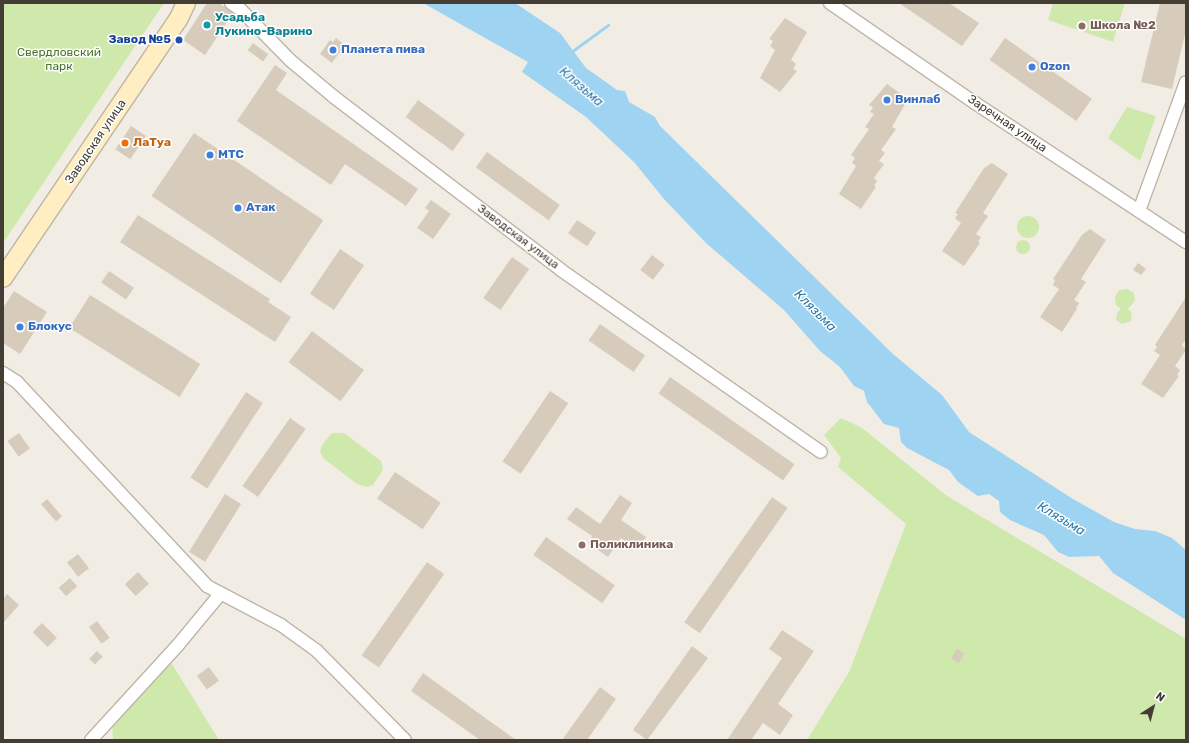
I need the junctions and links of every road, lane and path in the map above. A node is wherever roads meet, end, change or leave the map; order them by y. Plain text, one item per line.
1 (186, 3) edge
2 (231, 3) edge
3 (830, 3) edge
4 (1186, 82) edge
5 (1139, 211) junction
6 (1186, 242) edge
7 (3, 278) edge
8 (3, 373) edge
9 (821, 452) dead end
10 (221, 592) junction
11 (92, 740) edge
12 (405, 740) edge

1 - 7 street, Заводская улица
2 - 9 street, Заводская улица
3 - 5 street, Заречная улица
4 - 5 street
5 - 6 street, Заречная улица
8 - 10 street
10 - 11 street
10 - 12 street

